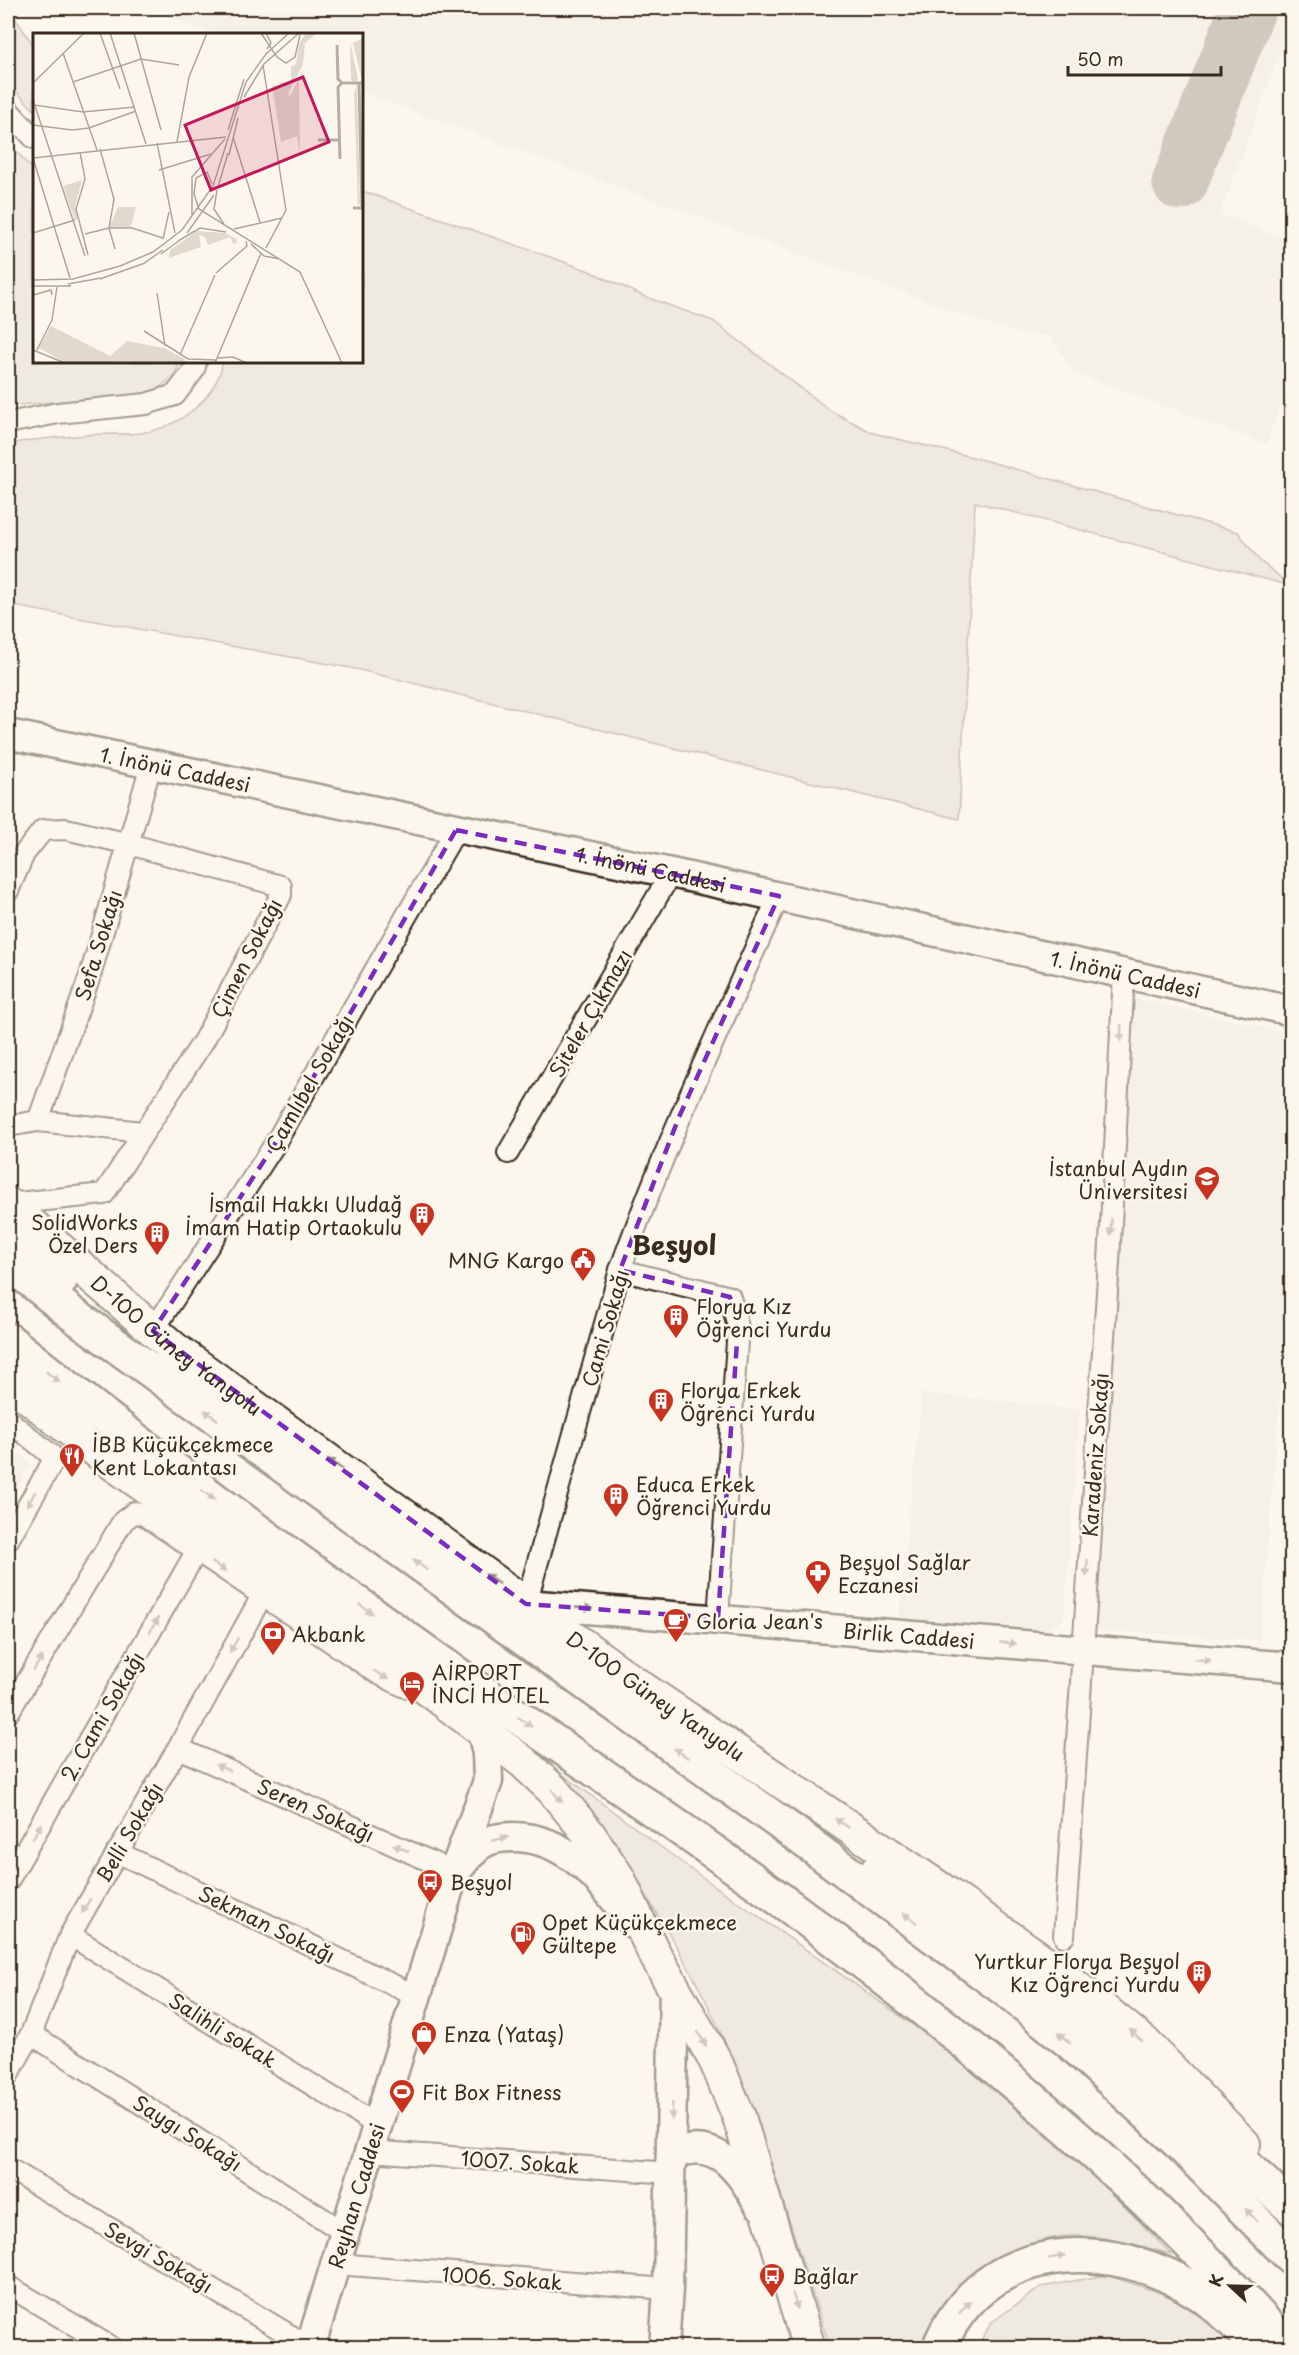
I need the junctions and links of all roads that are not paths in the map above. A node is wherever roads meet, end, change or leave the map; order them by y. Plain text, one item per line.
1 (8, 111) edge
2 (33, 137) edge
3 (196, 363) edge
4 (8, 423) edge
5 (8, 734) edge
6 (151, 765) junction
7 (456, 830) junction
8 (129, 844) junction
9 (671, 873) junction
10 (8, 891) edge
11 (779, 896) junction
12 (1124, 974) junction
13 (1292, 1011) edge
14 (38, 1121) junction
15 (8, 1126) edge
16 (143, 1132) junction
17 (508, 1153) dead end
18 (8, 1204) edge
19 (8, 1229) edge
20 (8, 1262) edge
21 (620, 1270) junction
22 (75, 1316) junction
23 (153, 1331) junction
24 (8, 1340) edge
25 (8, 1381) edge
26 (8, 1420) edge
27 (8, 1540) edge
28 (196, 1552) junction
29 (263, 1594) junction
30 (525, 1604) junction
31 (718, 1618) junction
32 (1082, 1650) junction
33 (1292, 1667) edge
34 (430, 1691) junction
35 (8, 1713) edge
36 (482, 1730) junction
37 (178, 1748) junction
38 (728, 1787) junction
39 (117, 1852) junction
40 (454, 1872) junction
41 (8, 1881) edge
42 (70, 1935) junction
43 (1064, 1936) dead end
44 (653, 1951) junction
45 (674, 1989) junction
46 (416, 1996) junction
47 (31, 2034) junction
48 (8, 2075) edge
49 (373, 2138) junction
50 (8, 2169) edge
51 (670, 2169) junction
52 (1292, 2199) edge
53 (1292, 2208) edge
54 (770, 2223) junction
55 (344, 2232) junction
56 (1292, 2258) edge
57 (335, 2264) junction
58 (8, 2286) edge
59 (669, 2289) junction
60 (310, 2347) edge
61 (113, 2348) edge
62 (664, 2348) edge
63 (809, 2348) edge
64 (939, 2348) edge
65 (1260, 2348) edge
66 (1288, 2348) edge

1 - 2 street
3 - 4 street
5 - 6 street, 1. İnönü Caddesi
6 - 7 street, 1. İnönü Caddesi
6 - 8 street, Sefa Sokağı
7 - 9 street, 1. İnönü Caddesi
7 - 23 street, Çamlıbel Sokağı
8 - 10 street
8 - 14 street, Sefa Sokağı
8 - 16 street, Çimen Sokağı
9 - 11 street, 1. İnönü Caddesi
9 - 17 street, Siteler Çıkmazı
11 - 12 street, 1. İnönü Caddesi
11 - 21 street, Cami Sokağı
12 - 13 street, 1. İnönü Caddesi
12 -> 32 street, Karadeniz Sokağı
14 - 15 street
14 - 16 street
16 - 18 street
18 - 23 main road, D-100 Güney Yanyolu
19 - 22 highway
20 - 22 highway
21 - 30 street, Cami Sokağı
21 - 31 street
38 -> 22 highway
30 -> 23 main road, D-100 Güney Yanyolu
24 -> 66 highway
25 - 34 main road
26 -> 27 street
28 -> 29 street
35 -> 28 street
41 -> 28 street, 2. Cami Sokağı
29 -> 34 street
29 -> 37 street, Belli Sokağı
30 -> 31 street, Birlik Caddesi
52 -> 30 main road, D-100 Güney Yanyolu
31 -> 32 street, Birlik Caddesi
32 -> 33 street, Birlik Caddesi
32 - 43 street, Karadeniz Sokağı
34 - 36 main road
36 - 40 street, Reyhan Caddesi
36 -> 44 main road
37 - 39 street, Belli Sokağı
40 -> 37 street, Seren Sokağı
38 - 53 highway
56 -> 38 highway
39 -> 42 street, Belli Sokağı
39 - 46 street, Sekman Sokağı
40 -> 44 street
40 - 46 street, Reyhan Caddesi
42 - 47 street, Belli Sokağı
42 - 49 street, Salihli sokak
44 - 45 main road
45 -> 51 street
45 -> 54 main road
46 - 49 street, Reyhan Caddesi
47 - 48 street, Belli Sokağı
47 - 55 street, Saygı Sokağı
49 - 51 street, 1007. Sokak
49 - 55 street, Reyhan Caddesi
50 - 60 street, Sevgi Sokağı
51 - 54 street
51 - 59 street
54 -> 63 main road
55 - 57 street, Reyhan Caddesi
57 - 59 street, 1006. Sokak
57 - 60 street, Reyhan Caddesi
58 - 61 street
59 - 62 street
64 -> 65 highway

